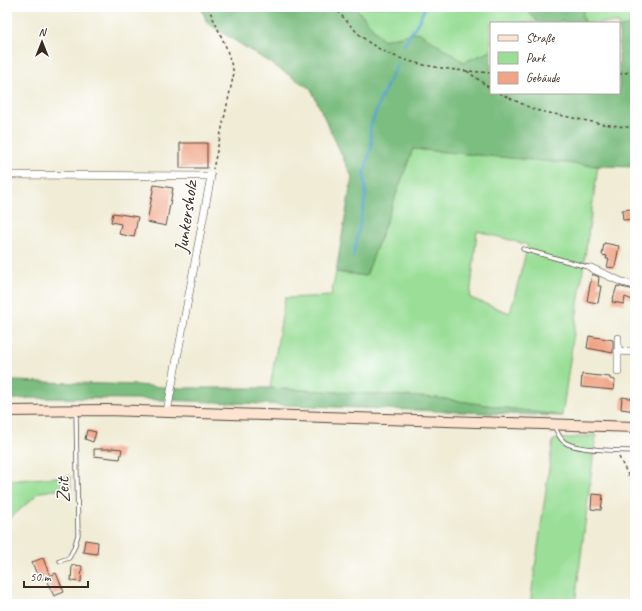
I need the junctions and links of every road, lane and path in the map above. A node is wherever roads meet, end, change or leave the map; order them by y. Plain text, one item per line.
1 (208, 7) edge
2 (334, 7) edge
3 (467, 71) junction
4 (635, 71) edge
5 (490, 73) edge
6 (620, 74) edge
7 (490, 88) edge
8 (501, 94) edge
9 (635, 128) edge
10 (7, 175) edge
11 (211, 176) junction
12 (523, 249) dead end
13 (591, 268) joint
14 (635, 285) edge
15 (618, 338) dead end
16 (618, 351) junction
17 (635, 352) edge
18 (618, 372) dead end
19 (76, 410) junction
20 (7, 411) edge
21 (167, 412) junction
22 (554, 424) junction
23 (635, 427) edge
24 (616, 451) junction
25 (635, 451) edge
26 (635, 481) edge
27 (60, 560) dead end

1 - 11 path
2 - 3 path
3 - 5 path
3 - 7 path
4 - 6 path
8 - 9 path
10 - 11 street, Junkersholz
11 - 21 street, Junkersholz
12 - 13 lane
13 - 14 street
15 - 16 street
16 - 17 street
16 - 18 street
19 - 20 main road
19 - 21 main road
19 - 27 lane, Zeit
21 - 22 main road
22 - 23 main road
22 - 24 lane
24 - 25 lane
24 - 26 path

